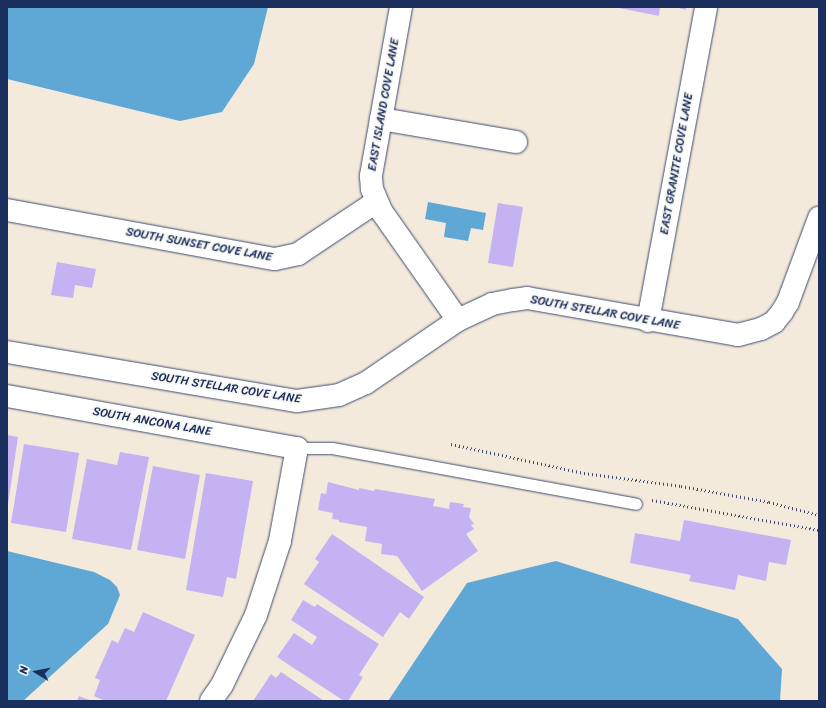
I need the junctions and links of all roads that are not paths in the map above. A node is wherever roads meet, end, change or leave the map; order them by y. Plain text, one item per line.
1 (401, 7) edge
2 (706, 7) edge
3 (381, 119) junction
4 (516, 142) dead end
5 (376, 202) junction
6 (7, 210) edge
7 (819, 218) edge
8 (458, 320) junction
9 (648, 320) junction
10 (7, 352) edge
11 (7, 396) edge
12 (297, 448) junction
13 (636, 504) road end
14 (211, 701) edge

1 - 3 street, EAST ISLAND COVE LANE
2 - 9 street, EAST GRANITE COVE LANE
3 - 4 street
3 - 5 street, EAST ISLAND COVE LANE
5 - 6 street, SOUTH SUNSET COVE LANE
5 - 8 street, EAST ISLAND COVE LANE
7 - 9 street, SOUTH STELLAR COVE LANE
8 - 9 street, SOUTH STELLAR COVE LANE
8 - 10 street, SOUTH STELLAR COVE LANE
11 - 12 street, SOUTH ANCONA LANE
12 - 13 lane
12 - 14 street

